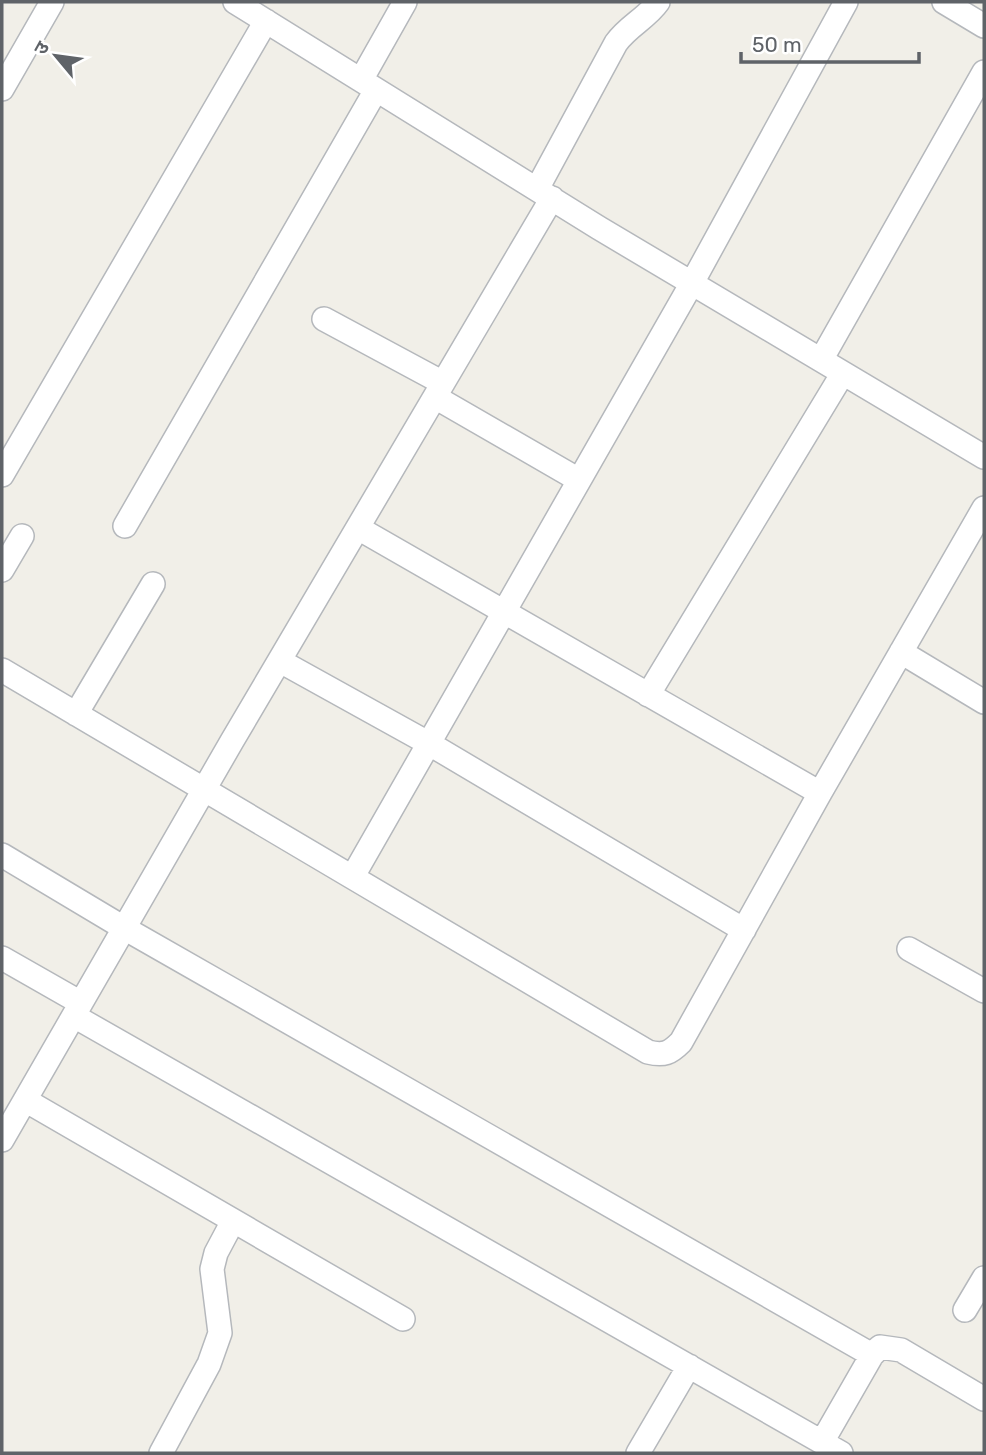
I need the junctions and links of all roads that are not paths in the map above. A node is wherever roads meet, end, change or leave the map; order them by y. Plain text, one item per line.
1 (52, 2) edge
2 (235, 2) edge
3 (405, 2) edge
4 (658, 2) edge
5 (846, 2) edge
6 (944, 2) edge
7 (267, 21) junction
8 (984, 26) edge
9 (984, 72) edge
10 (368, 85) junction
11 (2, 89) edge
12 (545, 194) junction
13 (692, 283) junction
14 (324, 319) dead end
15 (821, 360) junction
16 (843, 373) junction
17 (439, 390) junction
18 (984, 457) edge
19 (2, 475) edge
20 (579, 480) junction
21 (984, 508) edge
22 (125, 526) dead end
23 (358, 528) junction
24 (22, 536) dead end
25 (2, 570) edge
26 (153, 584) dead end
27 (503, 613) junction
28 (901, 652) junction
29 (279, 661) junction
30 (2, 670) edge
31 (648, 695) junction
32 (984, 702) edge
33 (76, 714) junction
34 (428, 743) junction
35 (204, 789) junction
36 (820, 793) junction
37 (2, 855) edge
38 (353, 876) junction
39 (124, 928) junction
40 (744, 930) junction
41 (909, 949) dead end
42 (2, 958) edge
43 (984, 991) edge
44 (78, 1009) junction
45 (25, 1100) junction
46 (3, 1136) edge
47 (233, 1221) junction
48 (984, 1278) edge
49 (965, 1310) dead end
50 (403, 1319) dead end
51 (872, 1355) junction
52 (689, 1366) junction
53 (984, 1399) edge
54 (832, 1448) edge
55 (161, 1453) edge
56 (638, 1453) edge

1 - 11 street
2 - 7 street
3 - 10 street
4 - 12 street
5 - 13 street
6 - 8 street
7 - 10 street
7 - 19 street
9 - 15 street
10 - 12 street
10 - 22 street
12 - 13 street
12 - 17 street
13 - 15 street
13 - 20 street
14 - 17 street
15 - 16 street
16 - 18 street
16 - 31 street
17 - 20 street
17 - 23 street
20 - 27 street
21 - 28 street
23 - 27 street
23 - 29 street
24 - 25 street
26 - 33 street
27 - 31 street
27 - 34 street
28 - 32 street
28 - 36 street
29 - 34 street
29 - 35 street
30 - 33 street
31 - 36 street
33 - 35 street
34 - 38 street
34 - 40 street
35 - 38 street
35 - 39 street
36 - 40 street
37 - 39 street
38 - 40 street
39 - 44 street
39 - 51 street
41 - 43 street
42 - 44 street
44 - 45 street
44 - 52 street
45 - 46 street
45 - 47 street
47 - 50 street
47 - 55 street
48 - 49 street
51 - 53 street
51 - 54 street
52 - 54 street
52 - 56 street

